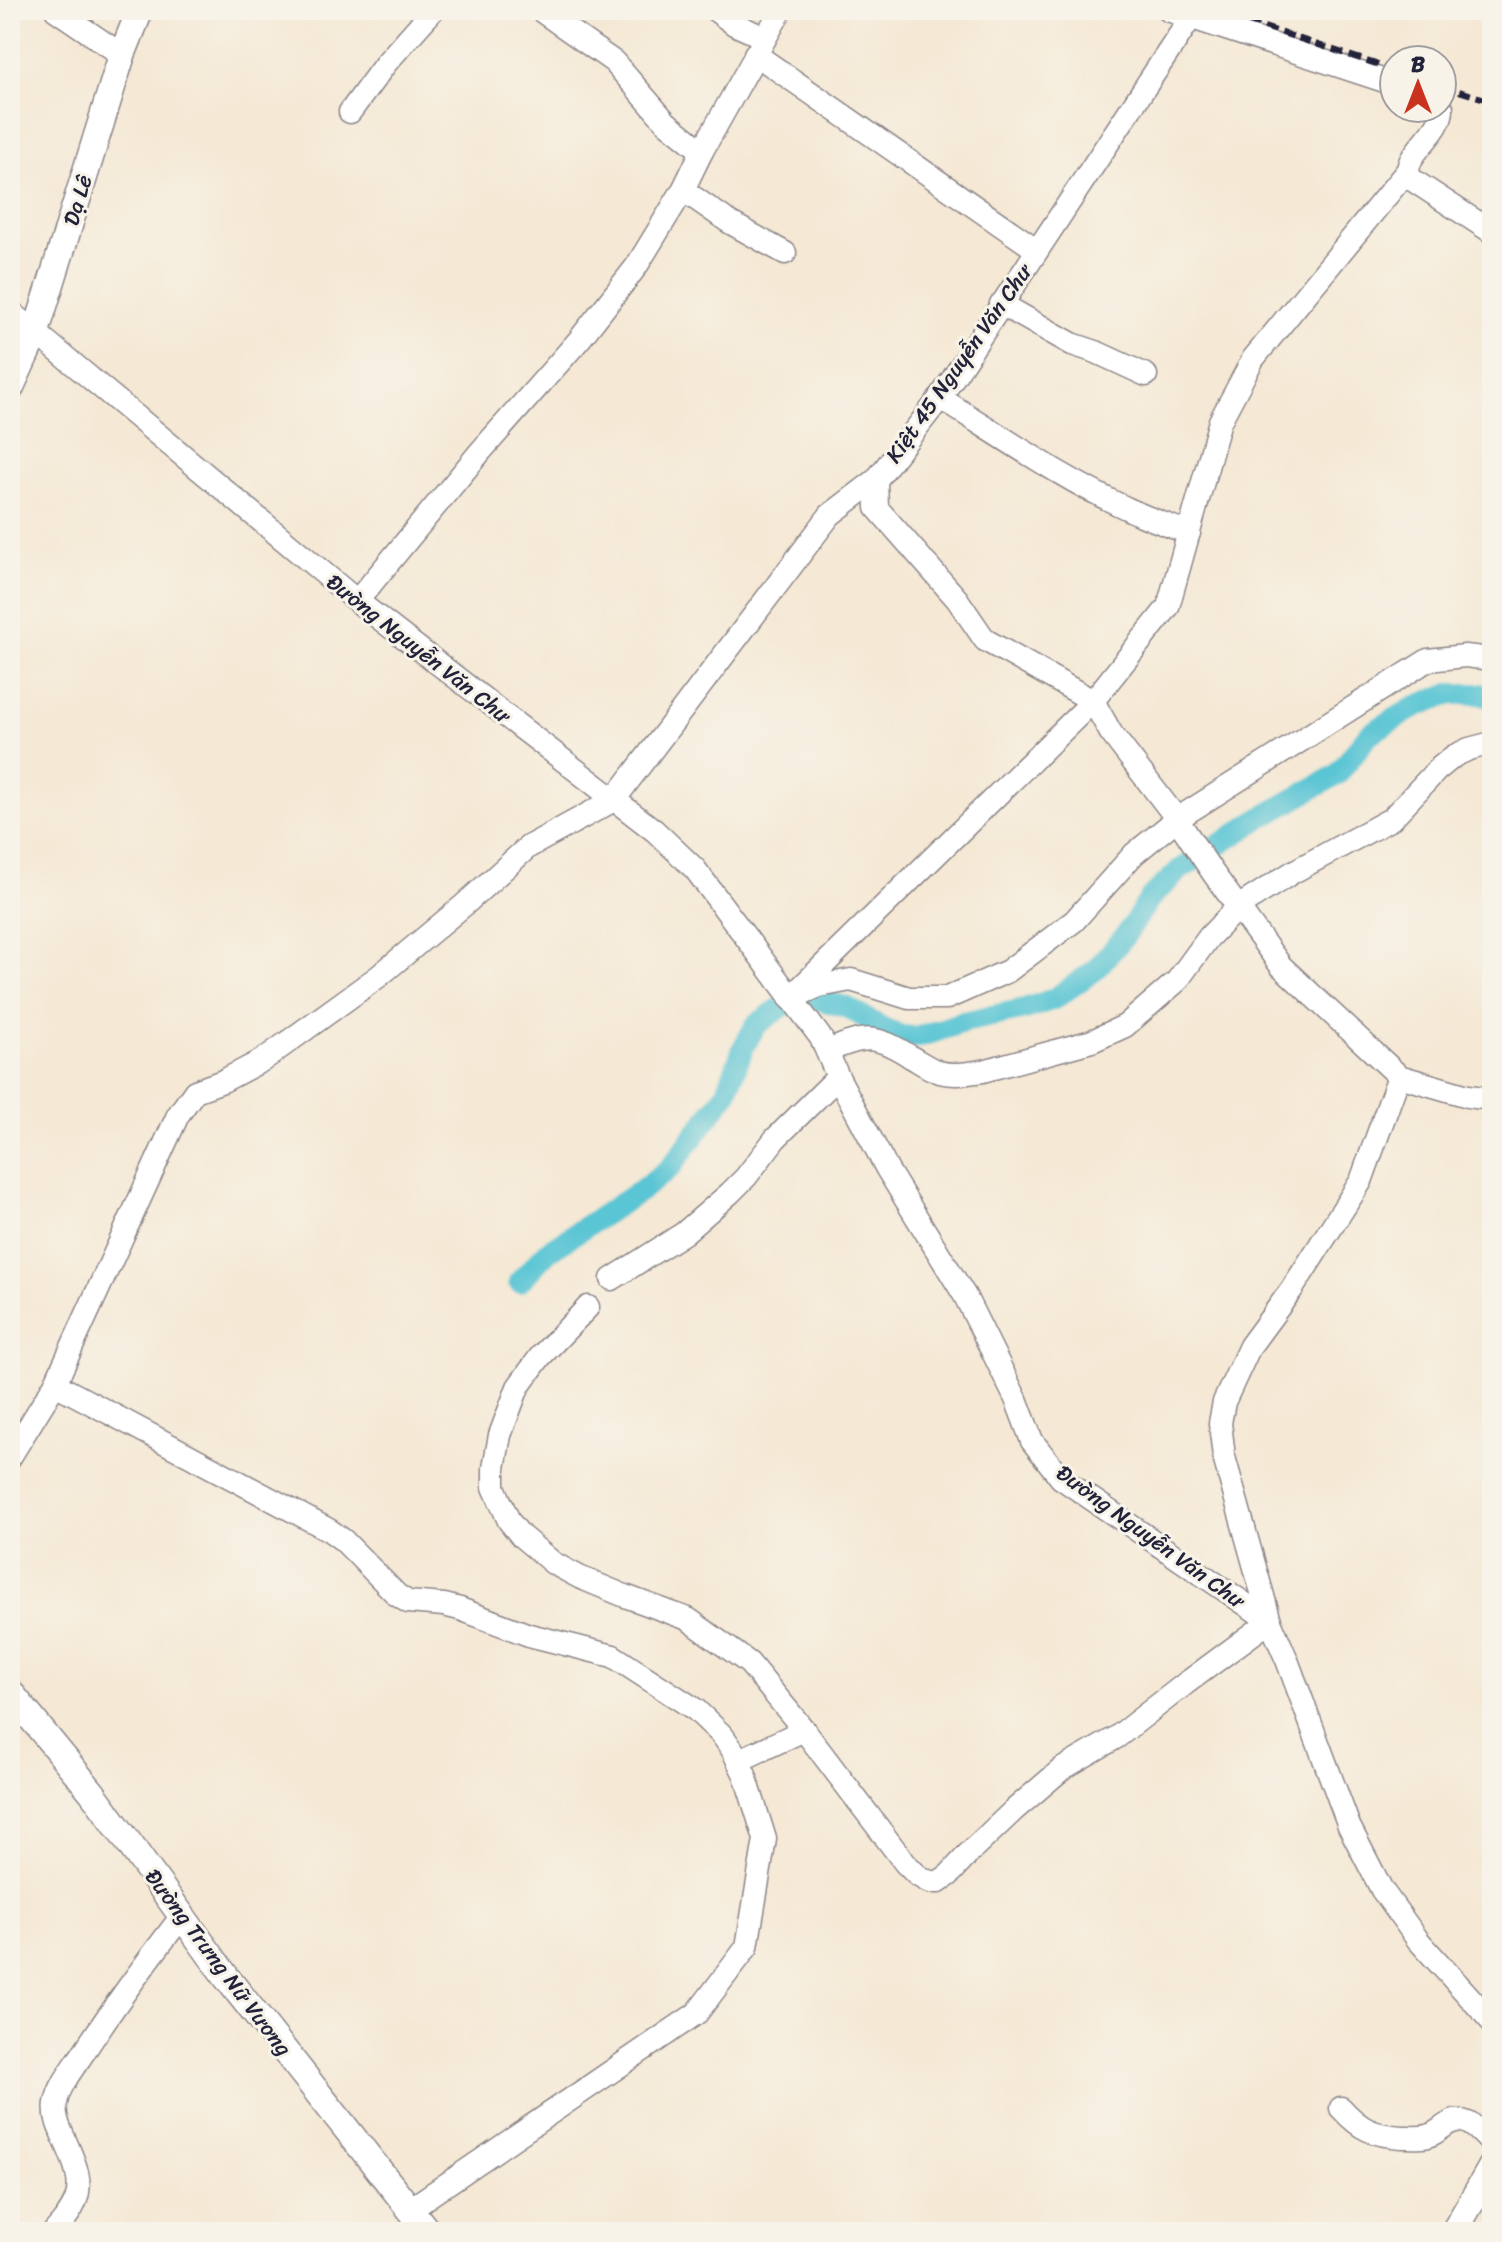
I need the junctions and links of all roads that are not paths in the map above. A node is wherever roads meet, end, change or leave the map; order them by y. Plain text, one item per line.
1 (56, 10) edge
2 (140, 10) edge
3 (433, 10) edge
4 (540, 10) edge
5 (715, 10) edge
6 (781, 10) edge
7 (1168, 10) edge
8 (1190, 19) junction
9 (760, 46) junction
10 (122, 55) junction
11 (1378, 79) edge
12 (350, 112) dead end
13 (1438, 124) edge
14 (702, 151) junction
15 (1407, 171) junction
16 (683, 190) junction
17 (1492, 232) edge
18 (1037, 250) junction
19 (785, 253) dead end
20 (1001, 304) junction
21 (10, 311) edge
22 (36, 332) junction
23 (1146, 375) dead end
24 (10, 389) edge
25 (940, 398) junction
26 (876, 480) junction
27 (1189, 533) junction
28 (357, 601) junction
29 (1492, 659) edge
30 (1093, 701) junction
31 (1492, 743) edge
32 (614, 800) junction
33 (1178, 821) junction
34 (1238, 907) junction
35 (796, 1004) junction
36 (825, 1044) junction
37 (1399, 1076) junction
38 (838, 1077) junction
39 (1492, 1099) edge
40 (612, 1279) dead end
41 (588, 1307) dead end
42 (55, 1384) junction
43 (10, 1457) edge
44 (1270, 1621) junction
45 (10, 1692) edge
46 (796, 1734) junction
47 (745, 1758) junction
48 (182, 1916) junction
49 (1492, 2022) edge
50 (1341, 2108) dead end
51 (1492, 2144) edge
52 (1492, 2166) edge
53 (410, 2209) junction
54 (54, 2232) edge
55 (428, 2232) edge
56 (1454, 2232) edge

1 - 10 street
2 - 10 street, Dạ Lê
3 - 12 street
4 - 14 street
5 - 9 street
6 - 9 street
7 - 8 street
8 - 11 street
8 - 18 street, Kiệt 45 Nguyễn Văn Chư
9 - 14 street
9 - 18 street
10 - 22 street, Dạ Lê
13 - 15 street
14 - 16 street
15 - 17 street
15 - 27 street
16 - 19 street
16 - 28 street
18 - 20 street, Kiệt 45 Nguyễn Văn Chư
20 - 23 street
20 - 25 street, Kiệt 45 Nguyễn Văn Chư
21 - 22 street, Đường Nguyễn Văn Chư
22 - 24 street, Dạ Lê
22 - 28 street, Đường Nguyễn Văn Chư
25 - 26 street, Kiệt 45 Nguyễn Văn Chư
25 - 27 street
26 - 30 street
26 - 32 street, Kiệt 45 Nguyễn Văn Chư
27 - 30 street
28 - 32 street, Đường Nguyễn Văn Chư
29 - 33 street
30 - 33 street
30 - 35 street
31 - 34 street
32 - 35 street, Đường Nguyễn Văn Chư
32 - 42 street
33 - 34 street
33 - 35 street
34 - 36 street
34 - 37 street
35 - 36 street, Đường Nguyễn Văn Chư
36 - 38 street, Đường Nguyễn Văn Chư
37 - 39 street
37 - 44 street
38 - 40 street
38 - 44 street, Đường Nguyễn Văn Chư
41 - 46 street
42 - 43 street
42 - 47 street
44 - 46 street
44 - 49 street
45 - 48 street, Đường Trưng Nữ Vương
46 - 47 street
47 - 53 street
48 - 53 street, Đường Trưng Nữ Vương
48 - 54 street
50 - 51 street
52 - 56 street
53 - 55 street, Đường Trưng Nữ Vương

